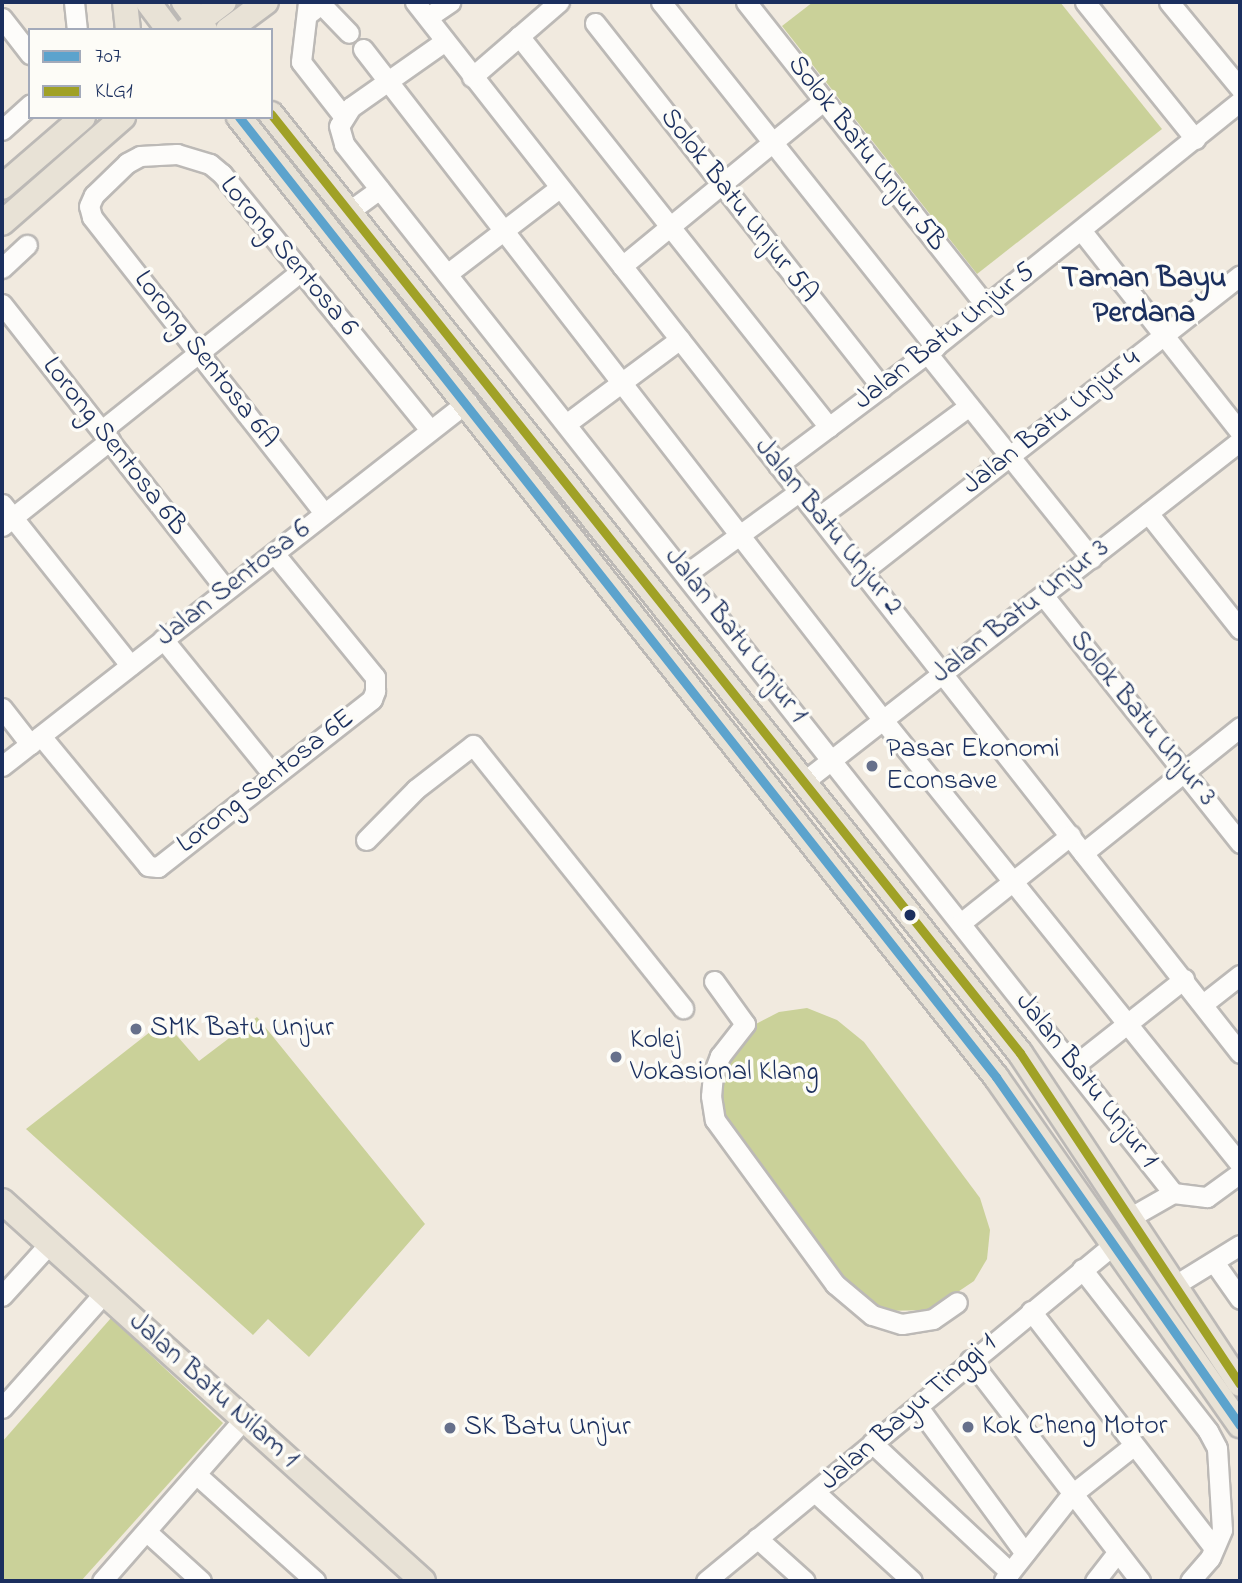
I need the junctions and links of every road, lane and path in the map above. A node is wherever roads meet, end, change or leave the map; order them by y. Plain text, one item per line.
1 (74, 2) edge
2 (125, 2) edge
3 (148, 2) edge
4 (224, 2) edge
5 (268, 2) edge
6 (450, 2) edge
7 (559, 2) edge
8 (661, 2) edge
9 (746, 2) edge
10 (1085, 2) edge
11 (1169, 2) edge
12 (308, 8) edge
13 (421, 9) edge
14 (2, 18) edge
15 (193, 21) edge
16 (595, 23) dead end
17 (77, 28) edge
18 (128, 28) edge
19 (168, 28) edge
20 (231, 28) edge
21 (259, 28) edge
22 (349, 33) dead end
23 (519, 36) junction
24 (445, 41) junction
25 (363, 49) dead end
26 (28, 51) edge
27 (472, 77) junction
28 (386, 80) junction
29 (1240, 88) edge
30 (824, 100) junction
31 (28, 107) edge
32 (1236, 112) edge
33 (273, 117) edge
34 (344, 117) junction
35 (81, 119) edge
36 (123, 119) edge
37 (241, 119) edge
38 (2, 130) edge
39 (1195, 139) junction
40 (772, 142) junction
41 (722, 184) junction
42 (2, 187) edge
43 (559, 187) junction
44 (380, 189) junction
45 (89, 206) joint
46 (348, 212) junction
47 (2, 223) edge
48 (670, 227) junction
49 (1081, 230) junction
50 (503, 232) junction
51 (27, 244) dead end
52 (622, 267) junction
53 (2, 268) edge
54 (301, 271) junction
55 (447, 274) junction
56 (1240, 275) edge
57 (2, 304) edge
58 (986, 306) junction
59 (1164, 335) junction
60 (680, 339) junction
61 (931, 350) junction
62 (201, 352) junction
63 (622, 383) junction
64 (882, 388) junction
65 (467, 402) junction
66 (970, 407) junction
67 (566, 424) junction
68 (829, 427) junction
69 (430, 430) junction
70 (1240, 432) edge
71 (106, 435) junction
72 (1240, 441) edge
73 (1009, 456) junction
74 (778, 465) junction
75 (800, 491) junction
76 (324, 513) junction
77 (1149, 513) junction
78 (5, 516) edge
79 (820, 516) junction
80 (740, 536) junction
81 (274, 552) junction
82 (1091, 558) junction
83 (863, 571) junction
84 (686, 574) junction
85 (226, 590) junction
86 (1043, 595) junction
87 (1240, 629) edge
88 (163, 639) junction
89 (130, 665) junction
90 (944, 672) junction
91 (2, 708) edge
92 (883, 720) junction
93 (1240, 727) edge
94 (36, 740) junction
95 (833, 759) junction
96 (2, 766) edge
97 (1184, 772) junction
98 (273, 775) junction
99 (802, 783) junction
100 (797, 823) junction
101 (1071, 835) junction
102 (366, 840) dead end
103 (1240, 843) edge
104 (1083, 853) junction
105 (1014, 883) junction
106 (962, 922) junction
107 (1240, 975) edge
108 (1184, 979) junction
109 (714, 981) dead end
110 (1203, 1004) junction
111 (683, 1008) dead end
112 (1126, 1024) junction
113 (1240, 1054) edge
114 (1075, 1065) junction
115 (1240, 1164) edge
116 (1240, 1173) edge
117 (1173, 1192) junction
118 (2, 1201) edge
119 (1129, 1218) junction
120 (49, 1244) junction
121 (1112, 1245) junction
122 (1240, 1245) edge
123 (1214, 1262) junction
124 (1082, 1269) junction
125 (1175, 1285) junction
126 (104, 1293) junction
127 (2, 1296) edge
128 (1240, 1299) edge
129 (957, 1302) dead end
130 (1031, 1311) junction
131 (970, 1360) junction
132 (1240, 1384) edge
133 (3, 1405) edge
134 (918, 1407) junction
135 (244, 1419) junction
136 (1240, 1425) edge
137 (872, 1443) junction
138 (1133, 1446) junction
139 (197, 1475) junction
140 (816, 1493) junction
141 (1071, 1494) junction
142 (147, 1532) junction
143 (757, 1538) junction
144 (1214, 1548) junction
145 (1025, 1553) junction
146 (1117, 1553) junction
147 (1007, 1577) edge
148 (102, 1581) edge
149 (201, 1581) edge
150 (315, 1581) edge
151 (423, 1581) edge
152 (706, 1581) edge
153 (805, 1581) edge
154 (912, 1581) edge
155 (1095, 1581) edge
156 (1139, 1581) edge
157 (1190, 1581) edge

1 - 17 street
2 - 18 main road
3 - 19 main road
4 - 15 main road
5 - 20 main road
5 - 21 main road
6 - 13 street
7 - 23 street
8 - 40 street
9 - 30 street, Solok Batu Unjur 5B
10 - 39 street
11 - 29 street
12 - 22 street
12 - 34 street
13 - 24 street, Jalan Batu Unjur 2
14 - 26 street
16 - 41 street, Solok Batu Unjur 5A
23 - 27 street
23 - 48 street
24 - 27 street, Jalan Batu Unjur 2
24 - 28 street
25 - 28 street
27 - 43 street, Jalan Batu Unjur 2
28 - 34 street
28 - 50 street
30 - 40 street
30 - 58 street, Solok Batu Unjur 5B
31 - 38 street
32 - 39 street, Jalan Batu Unjur 5
33 - 46 main road
34 - 44 street, Jalan Batu Unjur 1
35 - 42 main road
36 - 47 main road
37 - 65 main road
39 - 49 street, Jalan Batu Unjur 5
40 - 41 street
40 - 61 street
41 - 48 street
41 - 64 street, Solok Batu Unjur 5A
43 - 50 street
43 - 52 street, Jalan Batu Unjur 2
44 - 46 street
44 - 55 street, Jalan Batu Unjur 1
45 - 54 street, Lorong Sentosa 6
45 - 62 street, Lorong Sentosa 6A
46 - 99 main road
48 - 52 street
48 - 68 street
49 - 58 street, Jalan Batu Unjur 5
49 - 59 street
50 - 55 street
50 - 63 street
51 - 53 street
52 - 60 street, Jalan Batu Unjur 2
54 - 62 street
54 - 69 street, Lorong Sentosa 6
55 - 67 street, Jalan Batu Unjur 1
56 - 59 street, Jalan Batu Unjur 4
57 - 71 street, Lorong Sentosa 6B
58 - 61 street, Jalan Batu Unjur 5
59 - 70 street
59 - 73 street, Jalan Batu Unjur 4
60 - 63 street
60 - 74 street, Jalan Batu Unjur 2
61 - 64 street, Jalan Batu Unjur 5
61 - 66 street
62 - 71 street
62 - 76 street, Lorong Sentosa 6A
63 - 67 street
63 - 80 street
64 - 68 street, Jalan Batu Unjur 5
65 - 69 street, Jalan Sentosa 6
65 - 100 main road
66 - 73 street
66 - 79 street
67 - 84 street, Jalan Batu Unjur 1
68 - 74 street, Jalan Batu Unjur 5
69 - 76 street, Jalan Sentosa 6
71 - 78 street
71 - 85 street, Lorong Sentosa 6B
72 - 77 street, Jalan Batu Unjur 3
73 - 82 street
73 - 83 street, Jalan Batu Unjur 4
74 - 75 street, Jalan Batu Unjur 2
75 - 79 street, Jalan Batu Unjur 2
75 - 80 street
76 - 81 street, Jalan Sentosa 6
77 - 82 street, Jalan Batu Unjur 3
77 - 87 street
78 - 89 street
79 - 83 street, Jalan Batu Unjur 2
80 - 84 street
80 - 92 street
81 - 85 street, Jalan Sentosa 6
81 - 98 street, Lorong Sentosa 6E
82 - 86 street, Jalan Batu Unjur 3
83 - 90 street, Jalan Batu Unjur 2
84 - 95 street, Jalan Batu Unjur 1
85 - 88 street, Jalan Sentosa 6
86 - 90 street, Jalan Batu Unjur 3
86 - 97 street, Solok Batu Unjur 3
88 - 89 street, Jalan Sentosa 6
88 - 98 street
89 - 94 street, Jalan Sentosa 6
90 - 92 street, Jalan Batu Unjur 3
90 - 101 street, Jalan Batu Unjur 2
91 - 94 street
92 - 95 street, Jalan Batu Unjur 3
92 - 105 street
93 - 97 street
94 - 96 street, Jalan Sentosa 6
94 - 98 street, Lorong Sentosa 6E
95 - 99 street, Jalan Batu Unjur 3
95 - 106 street, Jalan Batu Unjur 1
97 - 103 street, Solok Batu Unjur 3
97 - 104 street
99 - 100 main road
99 - 119 main road
100 - 121 main road
101 - 104 street, Jalan Batu Unjur 2
101 - 105 street
102 - 111 street
104 - 108 street, Jalan Batu Unjur 2
105 - 106 street
105 - 112 street
106 - 114 street, Jalan Batu Unjur 1
107 - 110 street
108 - 110 street, Jalan Batu Unjur 2
108 - 112 street
109 - 129 street
110 - 113 street, Jalan Batu Unjur 2
112 - 114 street
112 - 115 street
114 - 117 street, Jalan Batu Unjur 1
116 - 117 street, Jalan Batu Unjur 1
117 - 119 street
118 - 120 main road, Jalan Batu Nilam 1
119 - 125 main road
120 - 126 main road, Jalan Batu Nilam 1
120 - 127 street
121 - 124 street, Jalan Bayu Tinggi 1
121 - 136 main road
122 - 123 street
123 - 125 street
123 - 128 street
124 - 130 street, Jalan Bayu Tinggi 1
124 - 144 street
125 - 132 main road
126 - 133 street
126 - 135 main road, Jalan Batu Nilam 1
130 - 131 street, Jalan Bayu Tinggi 1
130 - 138 street
131 - 134 street, Jalan Bayu Tinggi 1
131 - 141 street
134 - 137 street, Jalan Bayu Tinggi 1
134 - 145 street
135 - 139 street
135 - 151 main road, Jalan Batu Nilam 1
137 - 140 street, Jalan Bayu Tinggi 1
137 - 147 street
138 - 141 street
138 - 144 street
139 - 142 street
139 - 150 street
140 - 143 street, Jalan Bayu Tinggi 1
140 - 154 street
141 - 145 street
141 - 146 street
142 - 148 street
142 - 149 street
143 - 152 street, Jalan Bayu Tinggi 1
143 - 153 street
144 - 157 street
145 - 147 street
146 - 155 street
146 - 156 street

